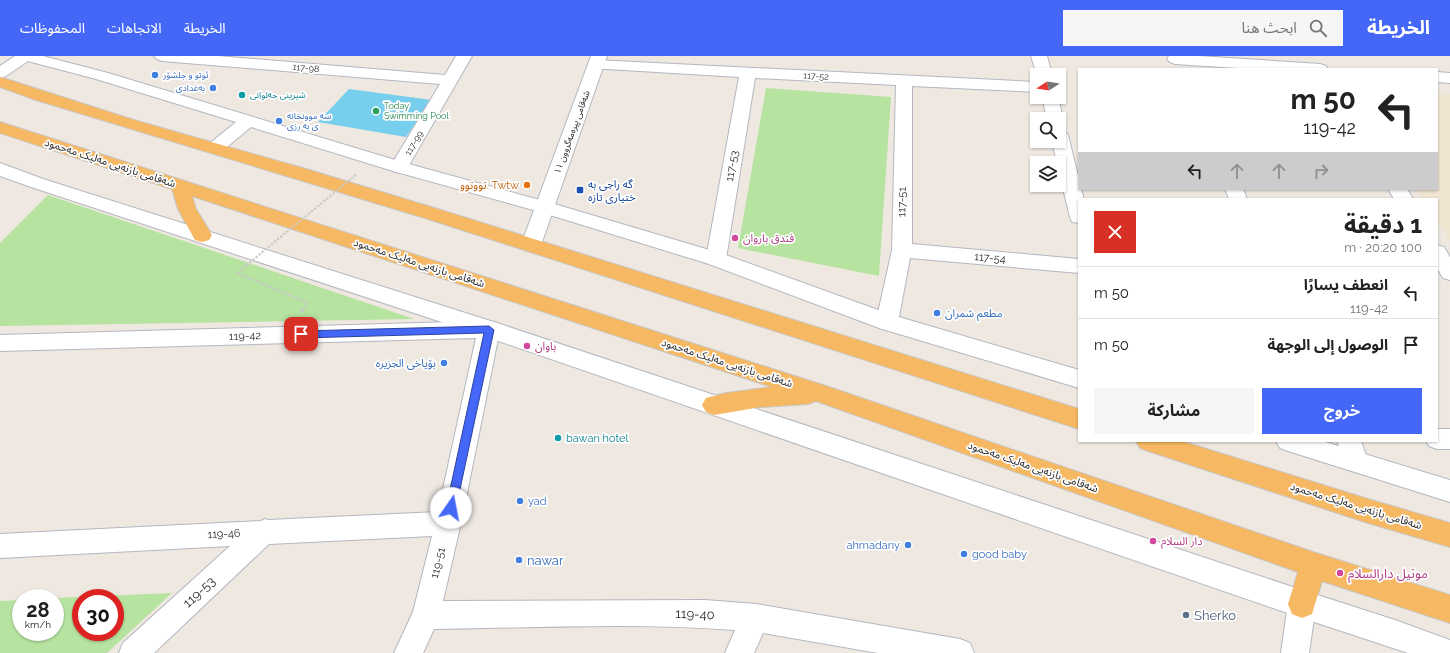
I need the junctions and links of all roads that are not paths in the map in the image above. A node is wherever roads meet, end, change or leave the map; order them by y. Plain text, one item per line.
1 (25, 56) edge
2 (162, 56) edge
3 (464, 56) edge
4 (1038, 56) edge
5 (597, 60) edge
6 (1177, 61) edge
7 (1042, 68) edge
8 (1302, 68) edge
9 (0, 73) edge
10 (748, 73) junction
11 (1438, 77) edge
12 (1450, 78) edge
13 (451, 80) junction
14 (904, 81) junction
15 (0, 82) edge
16 (1030, 87) edge
17 (248, 120) junction
18 (0, 127) edge
19 (215, 148) junction
20 (1062, 148) edge
21 (399, 167) junction
22 (0, 169) edge
23 (180, 186) junction
24 (544, 207) junction
25 (1078, 213) edge
26 (202, 235) junction
27 (531, 245) junction
28 (902, 250) junction
29 (1438, 254) edge
30 (716, 259) junction
31 (1078, 266) edge
32 (1449, 270) edge
33 (887, 322) junction
34 (489, 330) junction
35 (0, 343) edge
36 (1078, 379) edge
37 (829, 396) junction
38 (714, 405) junction
39 (1078, 419) edge
40 (1438, 439) edge
41 (1450, 439) edge
42 (1151, 442) edge
43 (1294, 442) edge
44 (1352, 451) edge
45 (1450, 491) edge
46 (448, 523) junction
47 (265, 532) junction
48 (1450, 535) edge
49 (0, 546) edge
50 (1313, 565) junction
51 (1302, 604) junction
52 (1450, 609) edge
53 (426, 614) junction
54 (756, 618) junction
55 (133, 653) edge
56 (408, 653) edge
57 (740, 653) edge
58 (960, 653) edge
59 (1295, 653) edge
60 (1446, 653) edge

1 - 9 street
1 - 17 street
2 - 13 street, 117-98
3 - 13 street, 117-99
4 - 7 street
5 - 10 street, 117-52
5 - 24 street, شەقامی پیرەمەگروون ١١
6 - 8 street
10 - 14 street, 117-52
10 - 30 street, 117-53
11 - 12 street
13 - 21 street, 117-99
14 - 16 street, 117-52
14 - 28 street, 117-51
15 - 19 highway
17 - 19 street
17 - 21 street
18 - 23 highway, شەقامی بازنەیی مەلیک مەحمود
19 - 27 highway
20 - 25 street
21 - 24 street
22 - 26 street
23 - 26 highway
23 - 37 highway, شەقامی بازنەیی مەلیک مەحمود
24 - 27 street, شەقامی پیرەمەگروون ١١
24 - 30 street
26 - 34 street
27 - 39 highway
28 - 31 street, 117-54
28 - 33 street, 117-51
29 - 32 street
30 - 33 street
33 - 36 street
34 - 35 street, 119-42
34 - 38 street
34 - 46 street, 119-51
37 - 38 highway
37 - 50 highway, شەقامی بازنەیی مەلیک مەحمود
38 - 51 street
40 - 41 street
42 - 48 highway, شەقامی بازنەیی مەلیک مەحمود
43 - 44 street
44 - 45 street
46 - 47 street, 119-46
46 - 53 street, 119-51
47 - 49 street, 119-46
47 - 55 street, 119-53
50 - 51 highway
50 - 52 highway, شەقامی بازنەیی مەلیک مەحمود
51 - 59 street
51 - 60 street
53 - 54 street, 119-40
53 - 56 street, 119-51
54 - 57 street
54 - 58 street, 119-40

